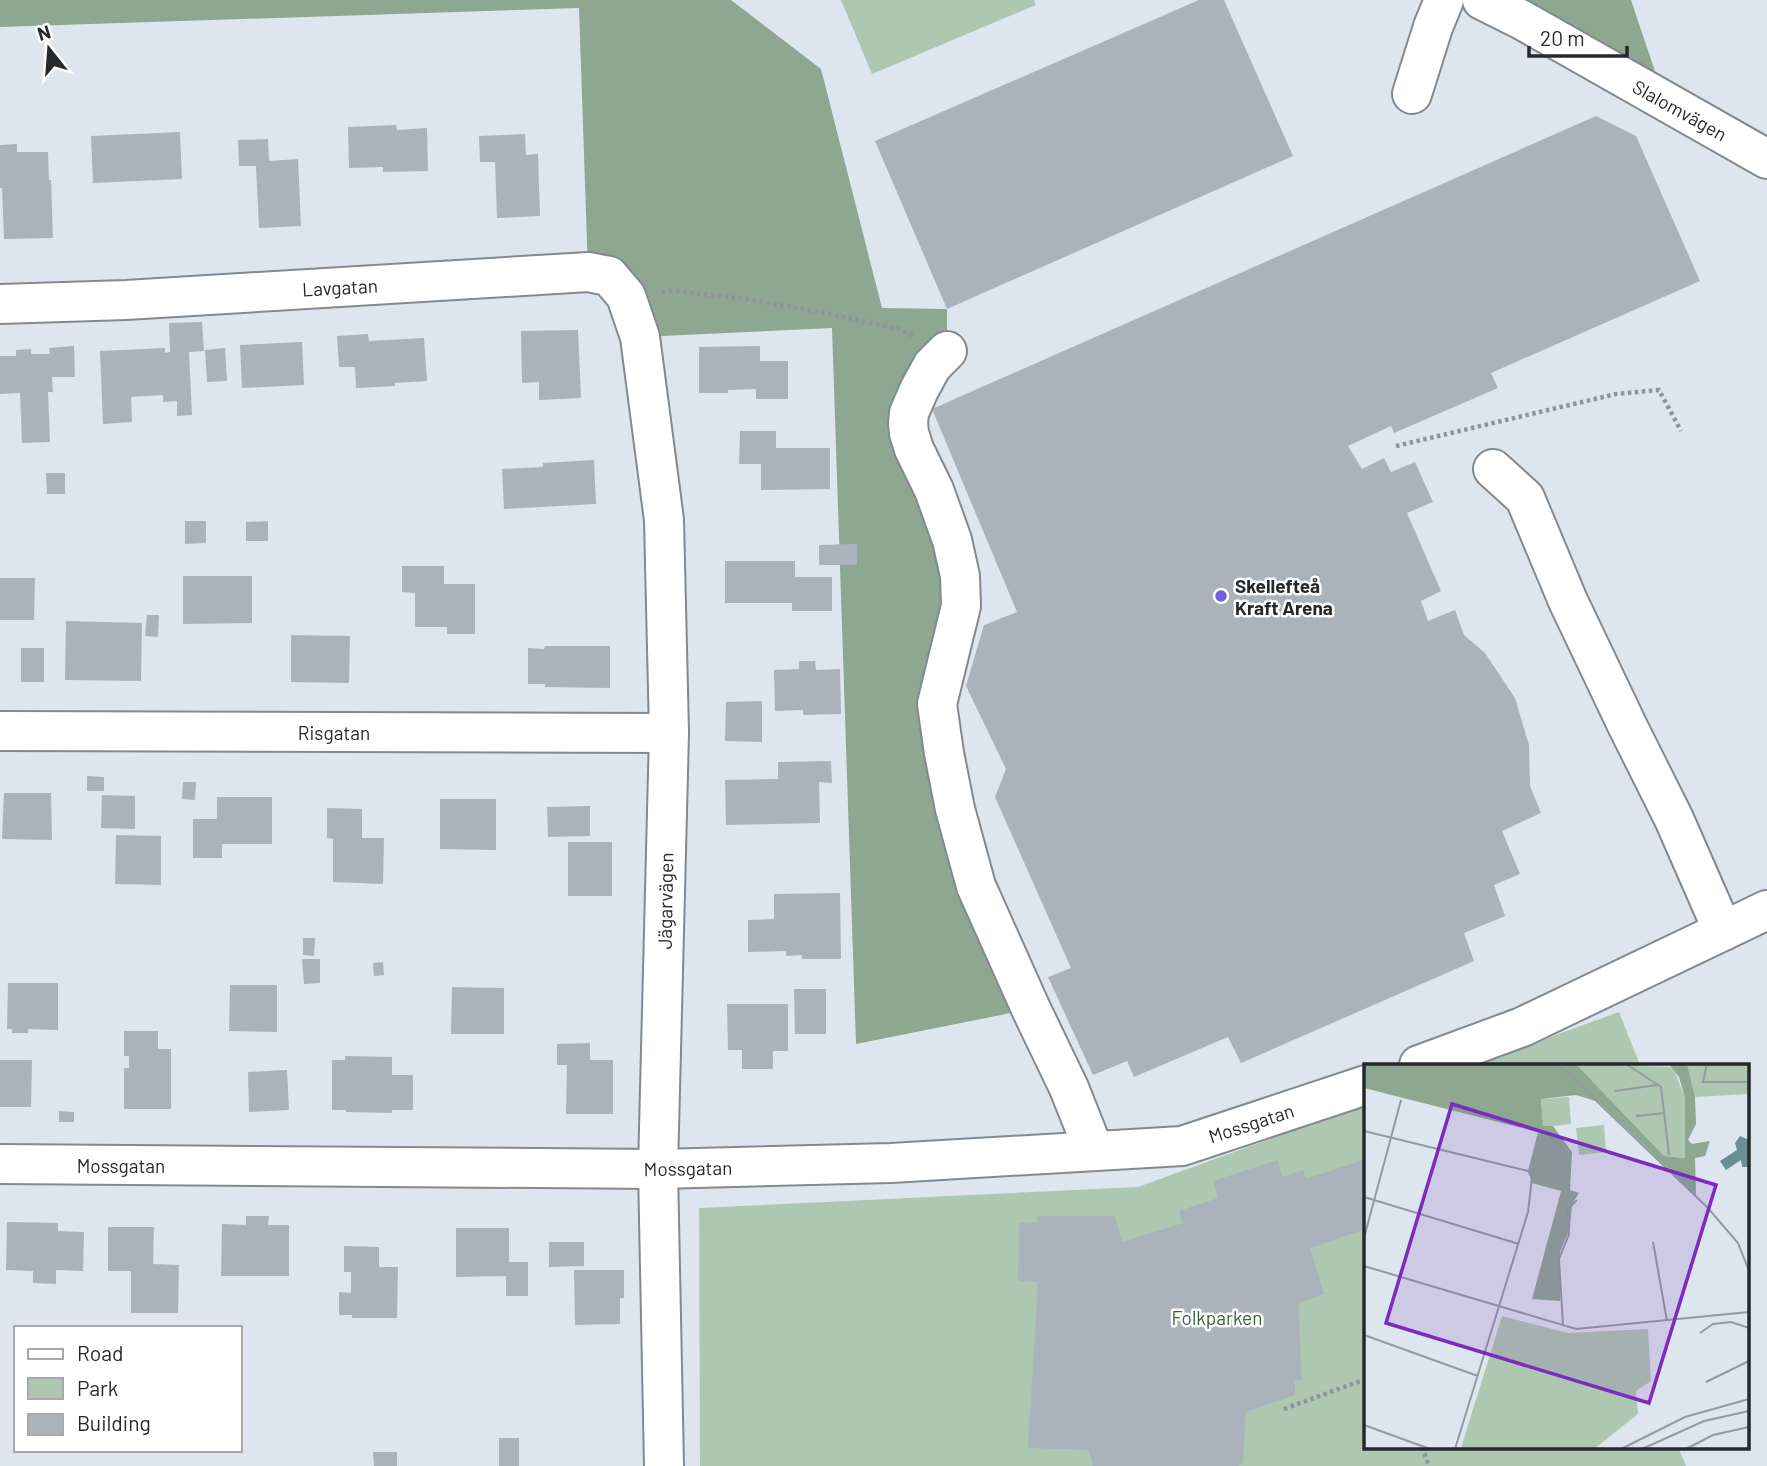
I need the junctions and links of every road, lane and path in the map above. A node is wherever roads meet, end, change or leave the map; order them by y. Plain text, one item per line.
1 (1444, 0) edge
2 (1482, 0) edge
3 (1412, 94) dead end
4 (1767, 159) edge
5 (626, 296) junction
6 (0, 304) edge
7 (947, 351) joint
8 (1682, 431) dead end
9 (1396, 446) dead end
10 (1493, 469) dead end
11 (0, 731) edge
12 (668, 733) junction
13 (1767, 910) edge
14 (1723, 931) junction
15 (1422, 1064) edge
16 (1364, 1086) edge
17 (1094, 1151) junction
18 (0, 1164) edge
19 (658, 1169) junction
20 (1364, 1381) edge
21 (1284, 1409) dead end
22 (1422, 1448) edge
23 (664, 1466) edge
24 (1429, 1466) edge

1 - 3 street
2 - 4 street, Slalomvägen
5 - 6 street, Lavgatan
5 - 7 path
5 - 12 street, Jägarvägen
7 - 17 street
8 - 9 path
10 - 14 street
11 - 12 street, Risgatan
12 - 19 street, Jägarvägen
13 - 14 street
14 - 15 street
16 - 17 street, Mossgatan
17 - 19 street, Mossgatan
18 - 19 street, Mossgatan
19 - 23 street, Jägarvägen
20 - 21 path
22 - 24 path

